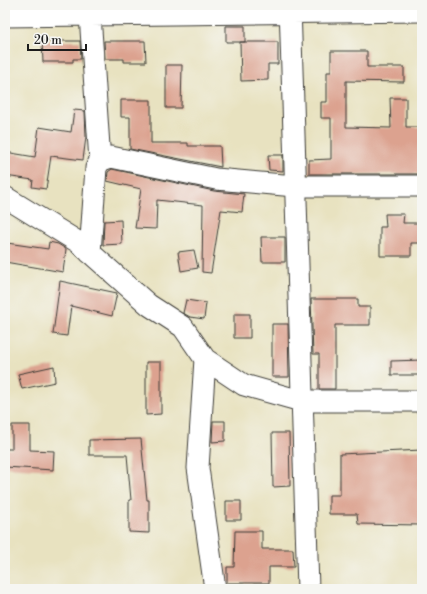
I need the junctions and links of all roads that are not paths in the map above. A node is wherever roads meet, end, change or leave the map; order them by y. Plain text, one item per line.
1 (290, 8) edge
2 (57, 10) edge
3 (422, 11) edge
4 (90, 15) junction
5 (5, 16) edge
6 (100, 161) junction
7 (295, 186) junction
8 (422, 186) edge
9 (5, 197) edge
10 (90, 253) junction
11 (205, 359) junction
12 (301, 401) junction
13 (422, 401) edge
14 (215, 589) edge
15 (308, 589) edge

1 - 3 street
1 - 4 street
1 - 7 street
2 - 4 street
2 - 5 street
4 - 6 street
6 - 7 street
6 - 10 street
7 - 8 street
7 - 12 street
9 - 10 street
10 - 11 street
11 - 12 street
11 - 14 street
12 - 13 street
12 - 15 street

